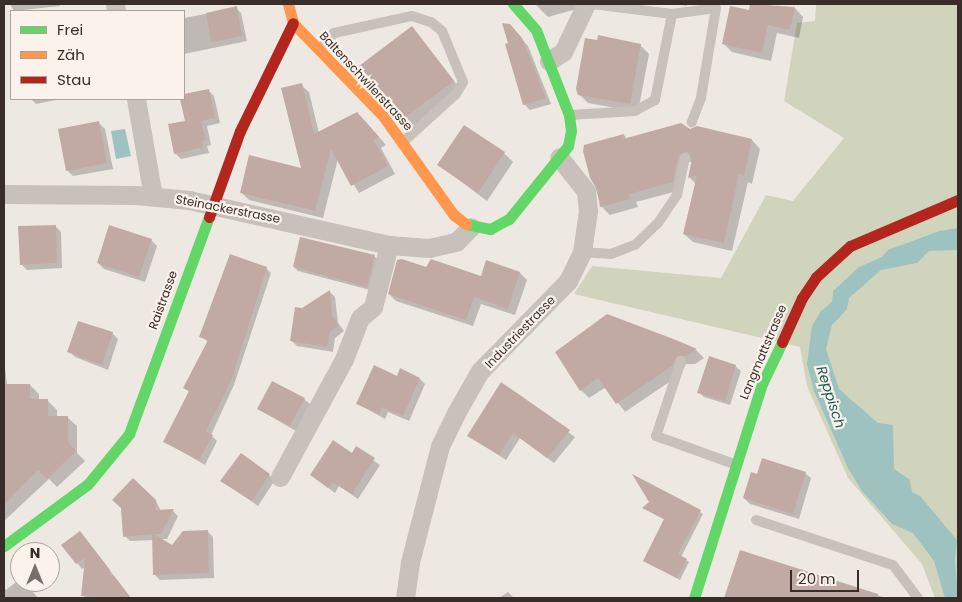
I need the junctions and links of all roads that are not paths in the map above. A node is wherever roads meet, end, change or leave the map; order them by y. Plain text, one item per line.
1 (288, 4) edge
2 (513, 4) edge
3 (586, 4) edge
4 (592, 4) edge
5 (672, 14) junction
6 (293, 23) junction
7 (319, 50) junction
8 (549, 61) junction
9 (136, 100) edge
10 (569, 115) junction
11 (692, 122) dead end
12 (404, 141) junction
13 (559, 157) junction
14 (685, 158) dead end
15 (4, 194) edge
16 (153, 196) junction
17 (958, 200) edge
18 (214, 205) junction
19 (471, 227) junction
20 (390, 245) junction
21 (582, 252) junction
22 (681, 361) dead end
23 (734, 464) junction
24 (280, 476) dead end
25 (756, 520) dead end
26 (4, 546) edge
27 (405, 598) edge
28 (694, 598) edge
29 (918, 598) edge

1 - 6 street, Baltenschwilerstrasse
2 - 8 street
3 - 8 street
4 - 5 lane
5 - 10 lane
5 - 11 lane
6 - 7 street, Baltenschwilerstrasse
6 - 18 street, Raistrasse
7 - 12 street, Baltenschwilerstrasse
7 - 12 lane
8 - 10 street
9 - 16 street
10 - 13 street
12 - 19 street, Baltenschwilerstrasse
13 - 19 street
13 - 21 street, Industriestrasse
14 - 21 lane
15 - 16 street, Steinackerstrasse
16 - 18 street, Steinackerstrasse
17 - 23 street, Langmattstrasse
18 - 20 street, Steinackerstrasse
18 - 26 street, Raistrasse
19 - 20 street, Steinackerstrasse
20 - 24 street
21 - 27 street, Industriestrasse
22 - 23 lane
23 - 28 street, Langmattstrasse
25 - 29 lane

